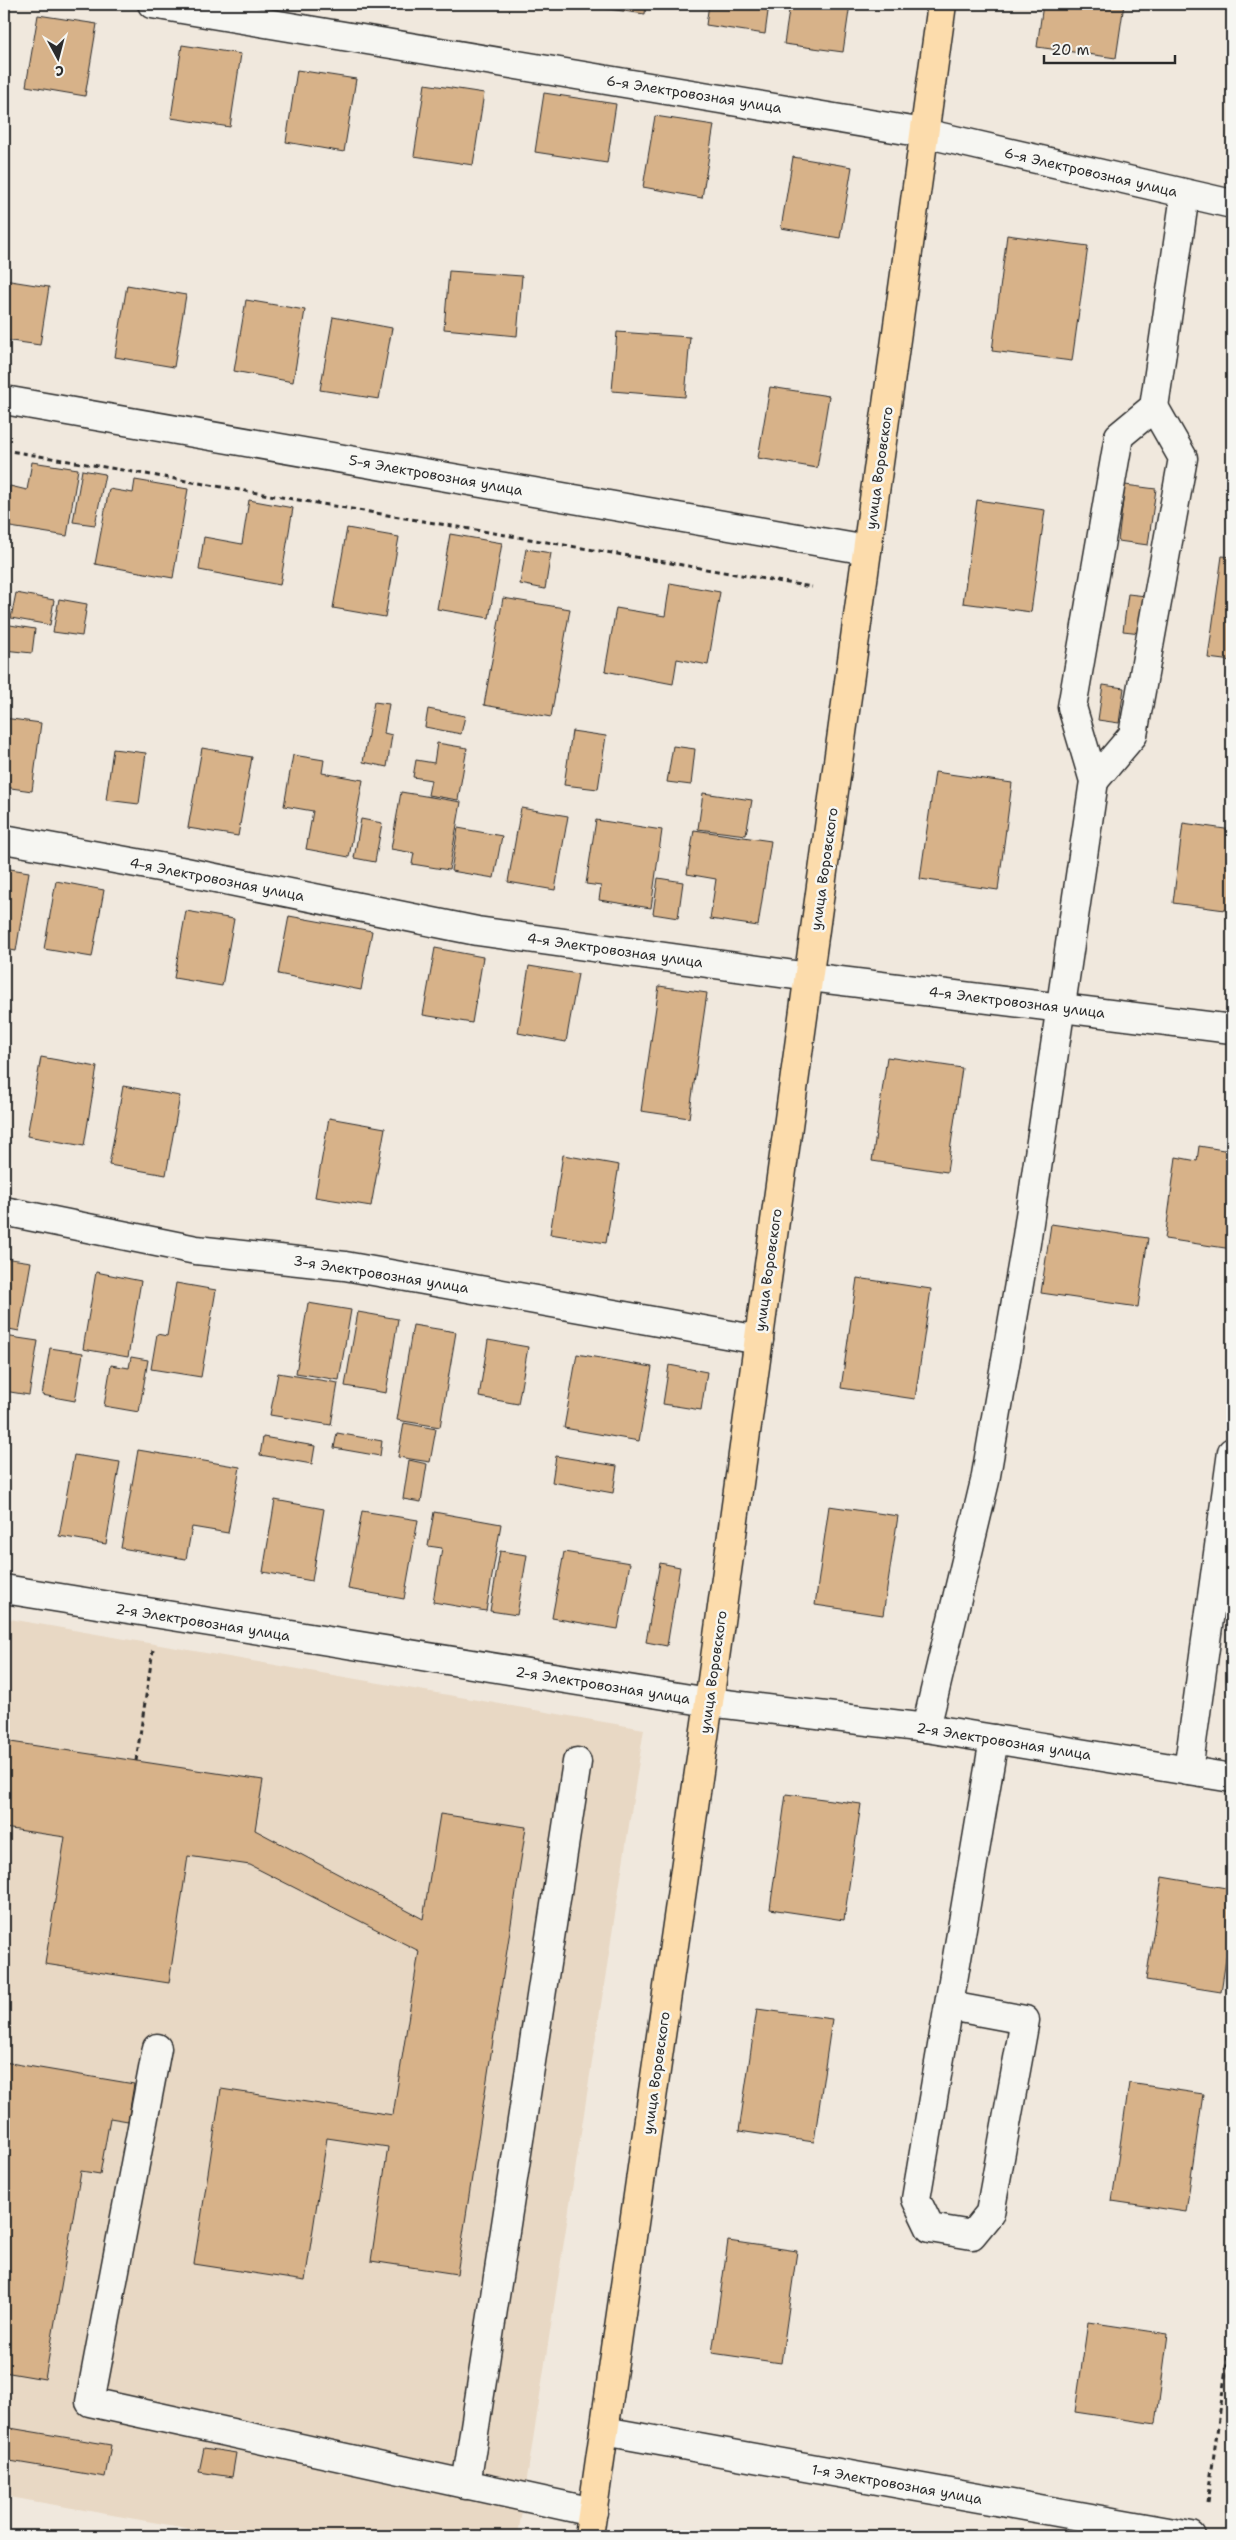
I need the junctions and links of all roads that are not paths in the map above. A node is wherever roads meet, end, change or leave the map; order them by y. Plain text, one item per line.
1 (152, 4) edge
2 (942, 4) edge
3 (924, 133) junction
4 (1186, 195) junction
5 (1232, 204) edge
6 (4, 400) edge
7 (1154, 407) junction
8 (868, 550) junction
9 (1094, 781) junction
10 (4, 839) edge
11 (809, 977) junction
12 (1061, 1007) junction
13 (1232, 1030) edge
14 (4, 1211) edge
15 (759, 1340) junction
16 (1232, 1452) edge
17 (4, 1589) edge
18 (709, 1702) junction
19 (926, 1728) junction
20 (994, 1739) junction
21 (577, 1762) dead end
22 (1188, 1771) junction
23 (1232, 1778) edge
24 (950, 2006) junction
25 (157, 2048) dead end
26 (604, 2431) junction
27 (466, 2485) junction
28 (591, 2524) edge
29 (1191, 2536) edge

1 - 3 street, 6-я Электровозная улица
2 - 3 main road, улица Воровского
3 - 4 street, 6-я Электровозная улица
3 - 8 main road, улица Воровского
4 - 5 street, 6-я Электровозная улица
4 - 7 street
6 - 8 street, 5-я Электровозная улица
7 - 9 street
7 - 9 street
8 - 11 main road, улица Воровского
9 - 12 street
10 - 11 street, 4-я Электровозная улица
11 - 12 street, 4-я Электровозная улица
11 - 15 main road, улица Воровского
12 - 13 street, 4-я Электровозная улица
12 - 19 street
14 - 15 street, 3-я Электровозная улица
15 - 18 main road, улица Воровского
16 - 22 street
17 - 18 street, 2-я Электровозная улица
18 - 19 street, 2-я Электровозная улица
18 - 26 main road, улица Воровского
19 - 20 street, 2-я Электровозная улица
20 - 22 street, 2-я Электровозная улица
20 - 24 street
21 - 27 street
22 - 23 street, 2-я Электровозная улица
24 - 24 street
25 - 27 street
26 - 28 main road, улица Воровского
26 - 29 street, 1-я Электровозная улица
27 - 28 street

